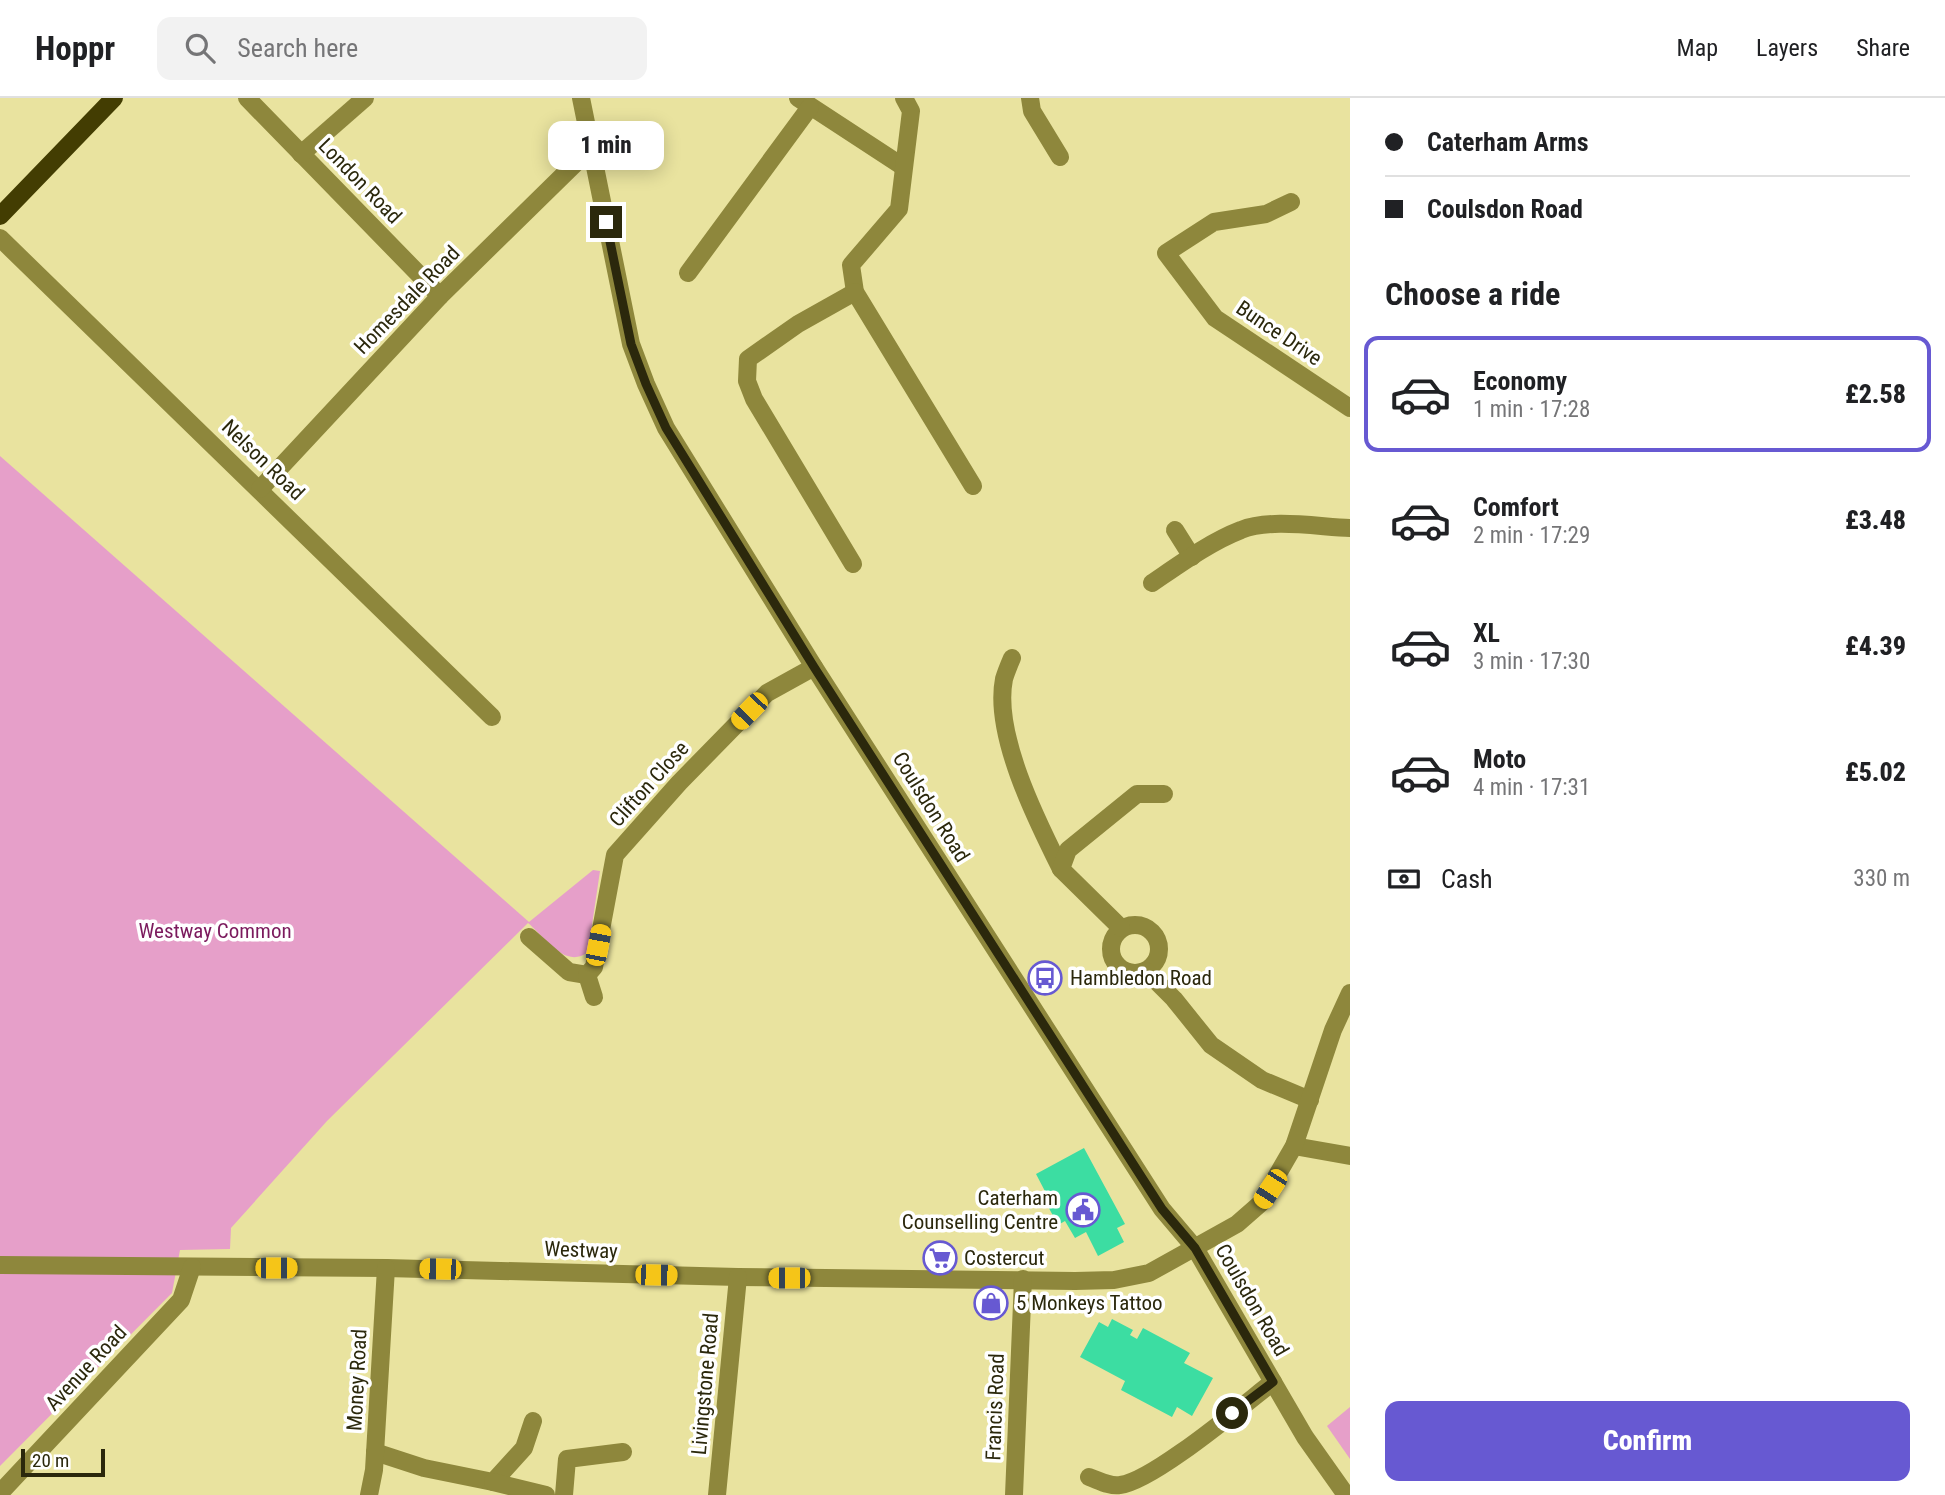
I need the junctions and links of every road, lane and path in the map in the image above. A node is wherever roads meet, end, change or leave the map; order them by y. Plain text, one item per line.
1 (114, 98) edge
2 (247, 98) edge
3 (365, 98) edge
4 (581, 98) edge
5 (904, 98) edge
6 (1030, 98) edge
7 (804, 102) edge
8 (591, 148) junction
9 (301, 154) junction
10 (1060, 157) dead end
11 (902, 166) junction
12 (1291, 202) dead end
13 (0, 216) edge
14 (0, 238) edge
15 (688, 273) dead end
16 (855, 292) junction
17 (440, 296) junction
18 (1350, 408) edge
19 (974, 486) dead end
20 (260, 489) junction
21 (1350, 528) edge
22 (1175, 530) dead end
23 (1192, 557) junction
24 (853, 564) dead end
25 (1152, 583) dead end
26 (1012, 658) dead end
27 (814, 667) junction
28 (492, 717) dead end
29 (1164, 794) dead end
30 (1061, 869) junction
31 (1121, 928) junction
32 (529, 937) dead end
33 (1146, 971) junction
34 (587, 975) junction
35 (1350, 992) edge
36 (594, 997) dead end
37 (1310, 1100) junction
38 (1294, 1146) junction
39 (1350, 1156) edge
40 (1195, 1248) junction
41 (0, 1265) edge
42 (192, 1267) junction
43 (386, 1268) junction
44 (738, 1277) junction
45 (1023, 1279) junction
46 (1273, 1382) junction
47 (533, 1421) dead end
48 (375, 1452) junction
49 (623, 1452) dead end
50 (1089, 1477) dead end
51 (493, 1482) junction
52 (0, 1493) edge
53 (369, 1495) edge
54 (546, 1495) edge
55 (564, 1495) edge
56 (717, 1495) edge
57 (1014, 1495) edge
58 (1346, 1495) edge

1 - 13 main road
2 - 9 street, London Road
3 - 9 street
4 - 8 street, Coulsdon Road
5 - 11 street
6 - 10 street
7 - 11 street
7 - 15 street
8 - 17 street, Homesdale Road
8 - 27 street, Coulsdon Road
9 - 17 street, London Road
11 - 16 street
12 - 18 street, Bunce Drive
14 - 20 street, Nelson Road
16 - 19 street
16 - 24 street
17 - 20 street, Homesdale Road
20 - 28 street, Nelson Road
21 - 23 street
22 - 23 street
23 - 25 street
26 - 30 street
27 - 34 street, Clifton Close
27 - 40 street, Coulsdon Road
29 - 30 street
30 - 31 street
31 - 33 street
31 - 33 street
32 - 34 street
33 - 37 street
34 - 36 street
35 - 37 street
37 - 38 street
38 - 39 street
38 - 40 street
40 - 45 street, Westway
40 - 46 street, Coulsdon Road
41 - 42 street, Westway
42 - 43 street, Westway
42 - 52 street, Avenue Road
43 - 44 street, Westway
43 - 48 street, Money Road
44 - 45 street, Westway
44 - 56 street, Livingstone Road
45 - 57 street, Francis Road
46 - 50 street
46 - 58 street, Coulsdon Road
47 - 51 street
48 - 51 street
48 - 53 street, Money Road
49 - 55 street
51 - 54 street

